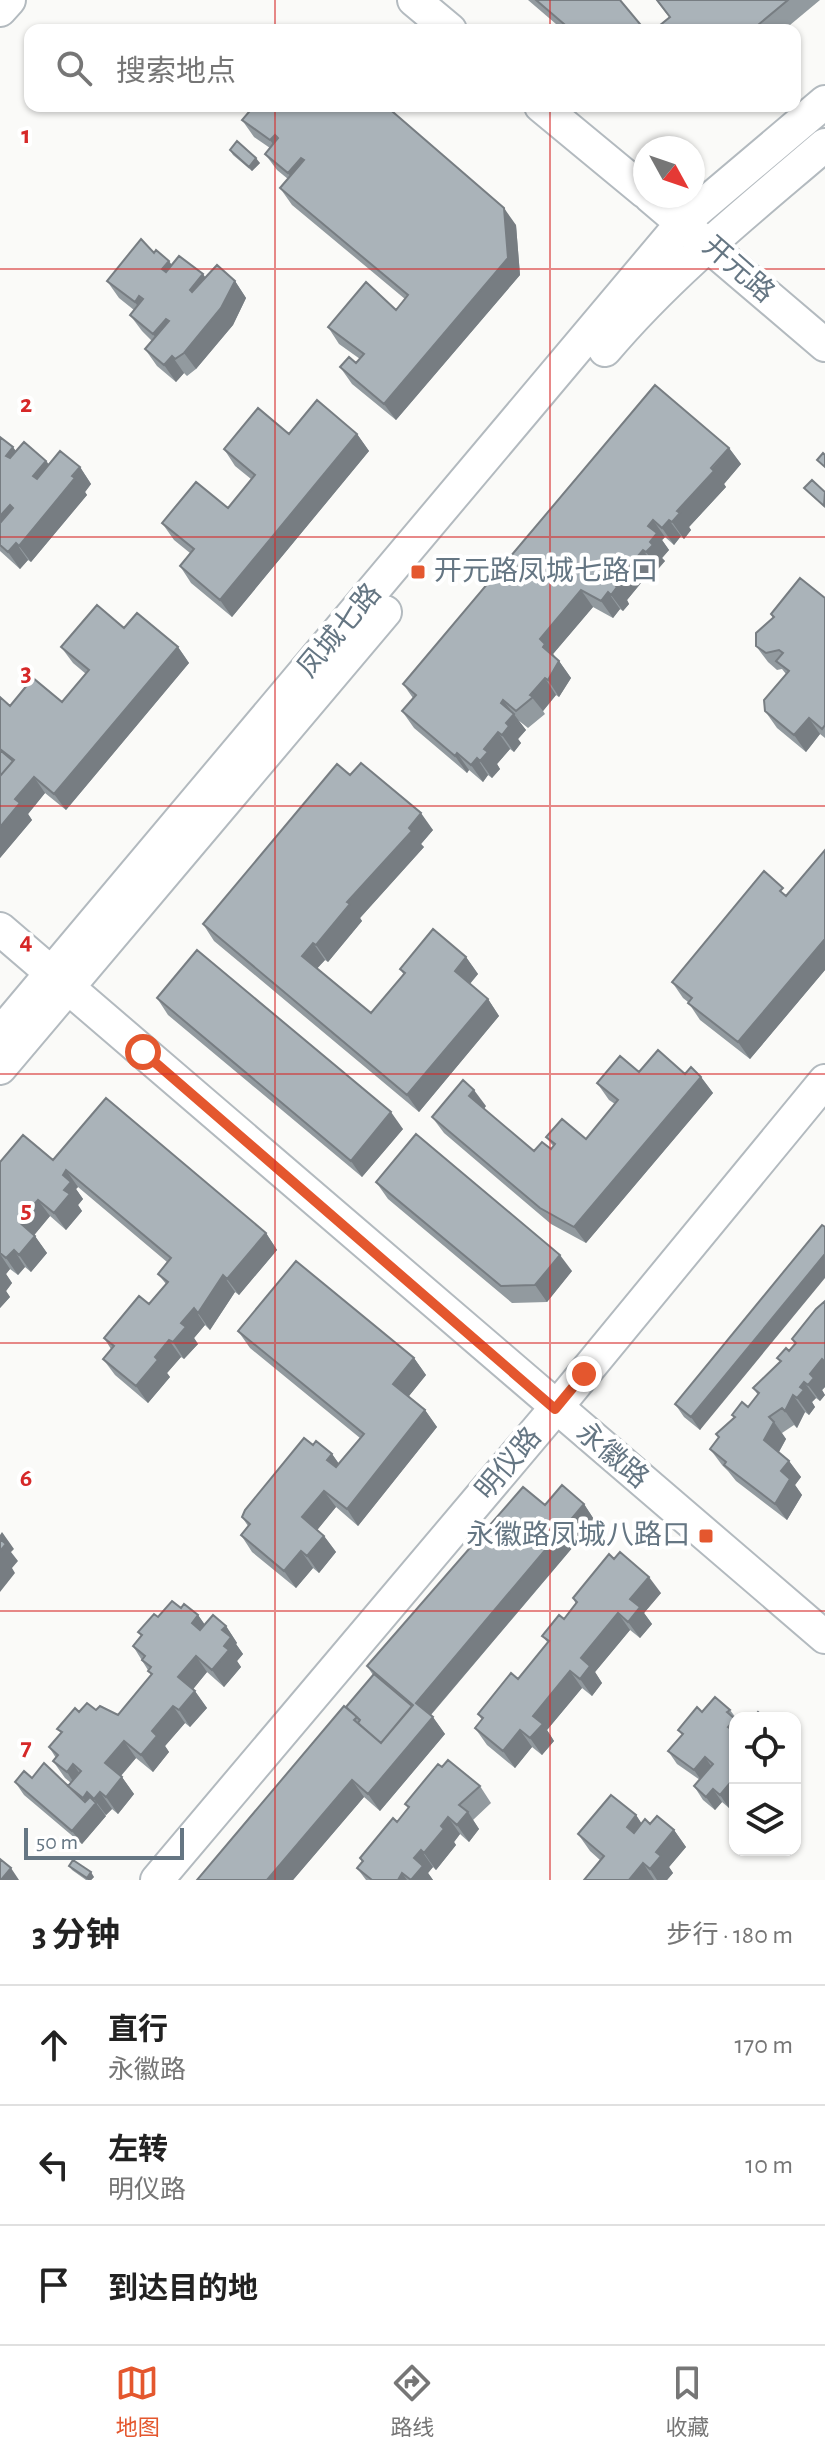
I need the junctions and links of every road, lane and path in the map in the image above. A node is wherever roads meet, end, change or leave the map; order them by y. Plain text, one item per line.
1 (9, 0) edge
2 (414, 0) edge
3 (0, 10) edge
4 (443, 24) edge
5 (825, 102) edge
6 (548, 112) edge
7 (825, 145) edge
8 (633, 182) edge
9 (664, 208) edge
10 (682, 223) junction
11 (708, 245) junction
12 (825, 345) edge
13 (0, 929) edge
14 (61, 981) junction
15 (0, 1034) edge
16 (0, 1068) edge
17 (825, 1081) edge
18 (555, 1409) junction
19 (825, 1637) edge
20 (157, 1880) edge

1 - 3 street
2 - 4 street
5 - 10 street, 凤城七路
6 - 8 street
7 - 11 street, 凤城七路
9 - 10 street, 开元路
10 - 11 street, 开元路
10 - 14 street, 凤城七路
11 - 12 street, 开元路
11 - 14 street, 凤城七路
13 - 14 street, 永徽路
14 - 15 street, 凤城七路
14 - 16 street, 凤城七路
14 - 18 street, 永徽路
17 - 18 street, 明仪路
18 - 19 street, 永徽路
18 - 20 street, 明仪路

